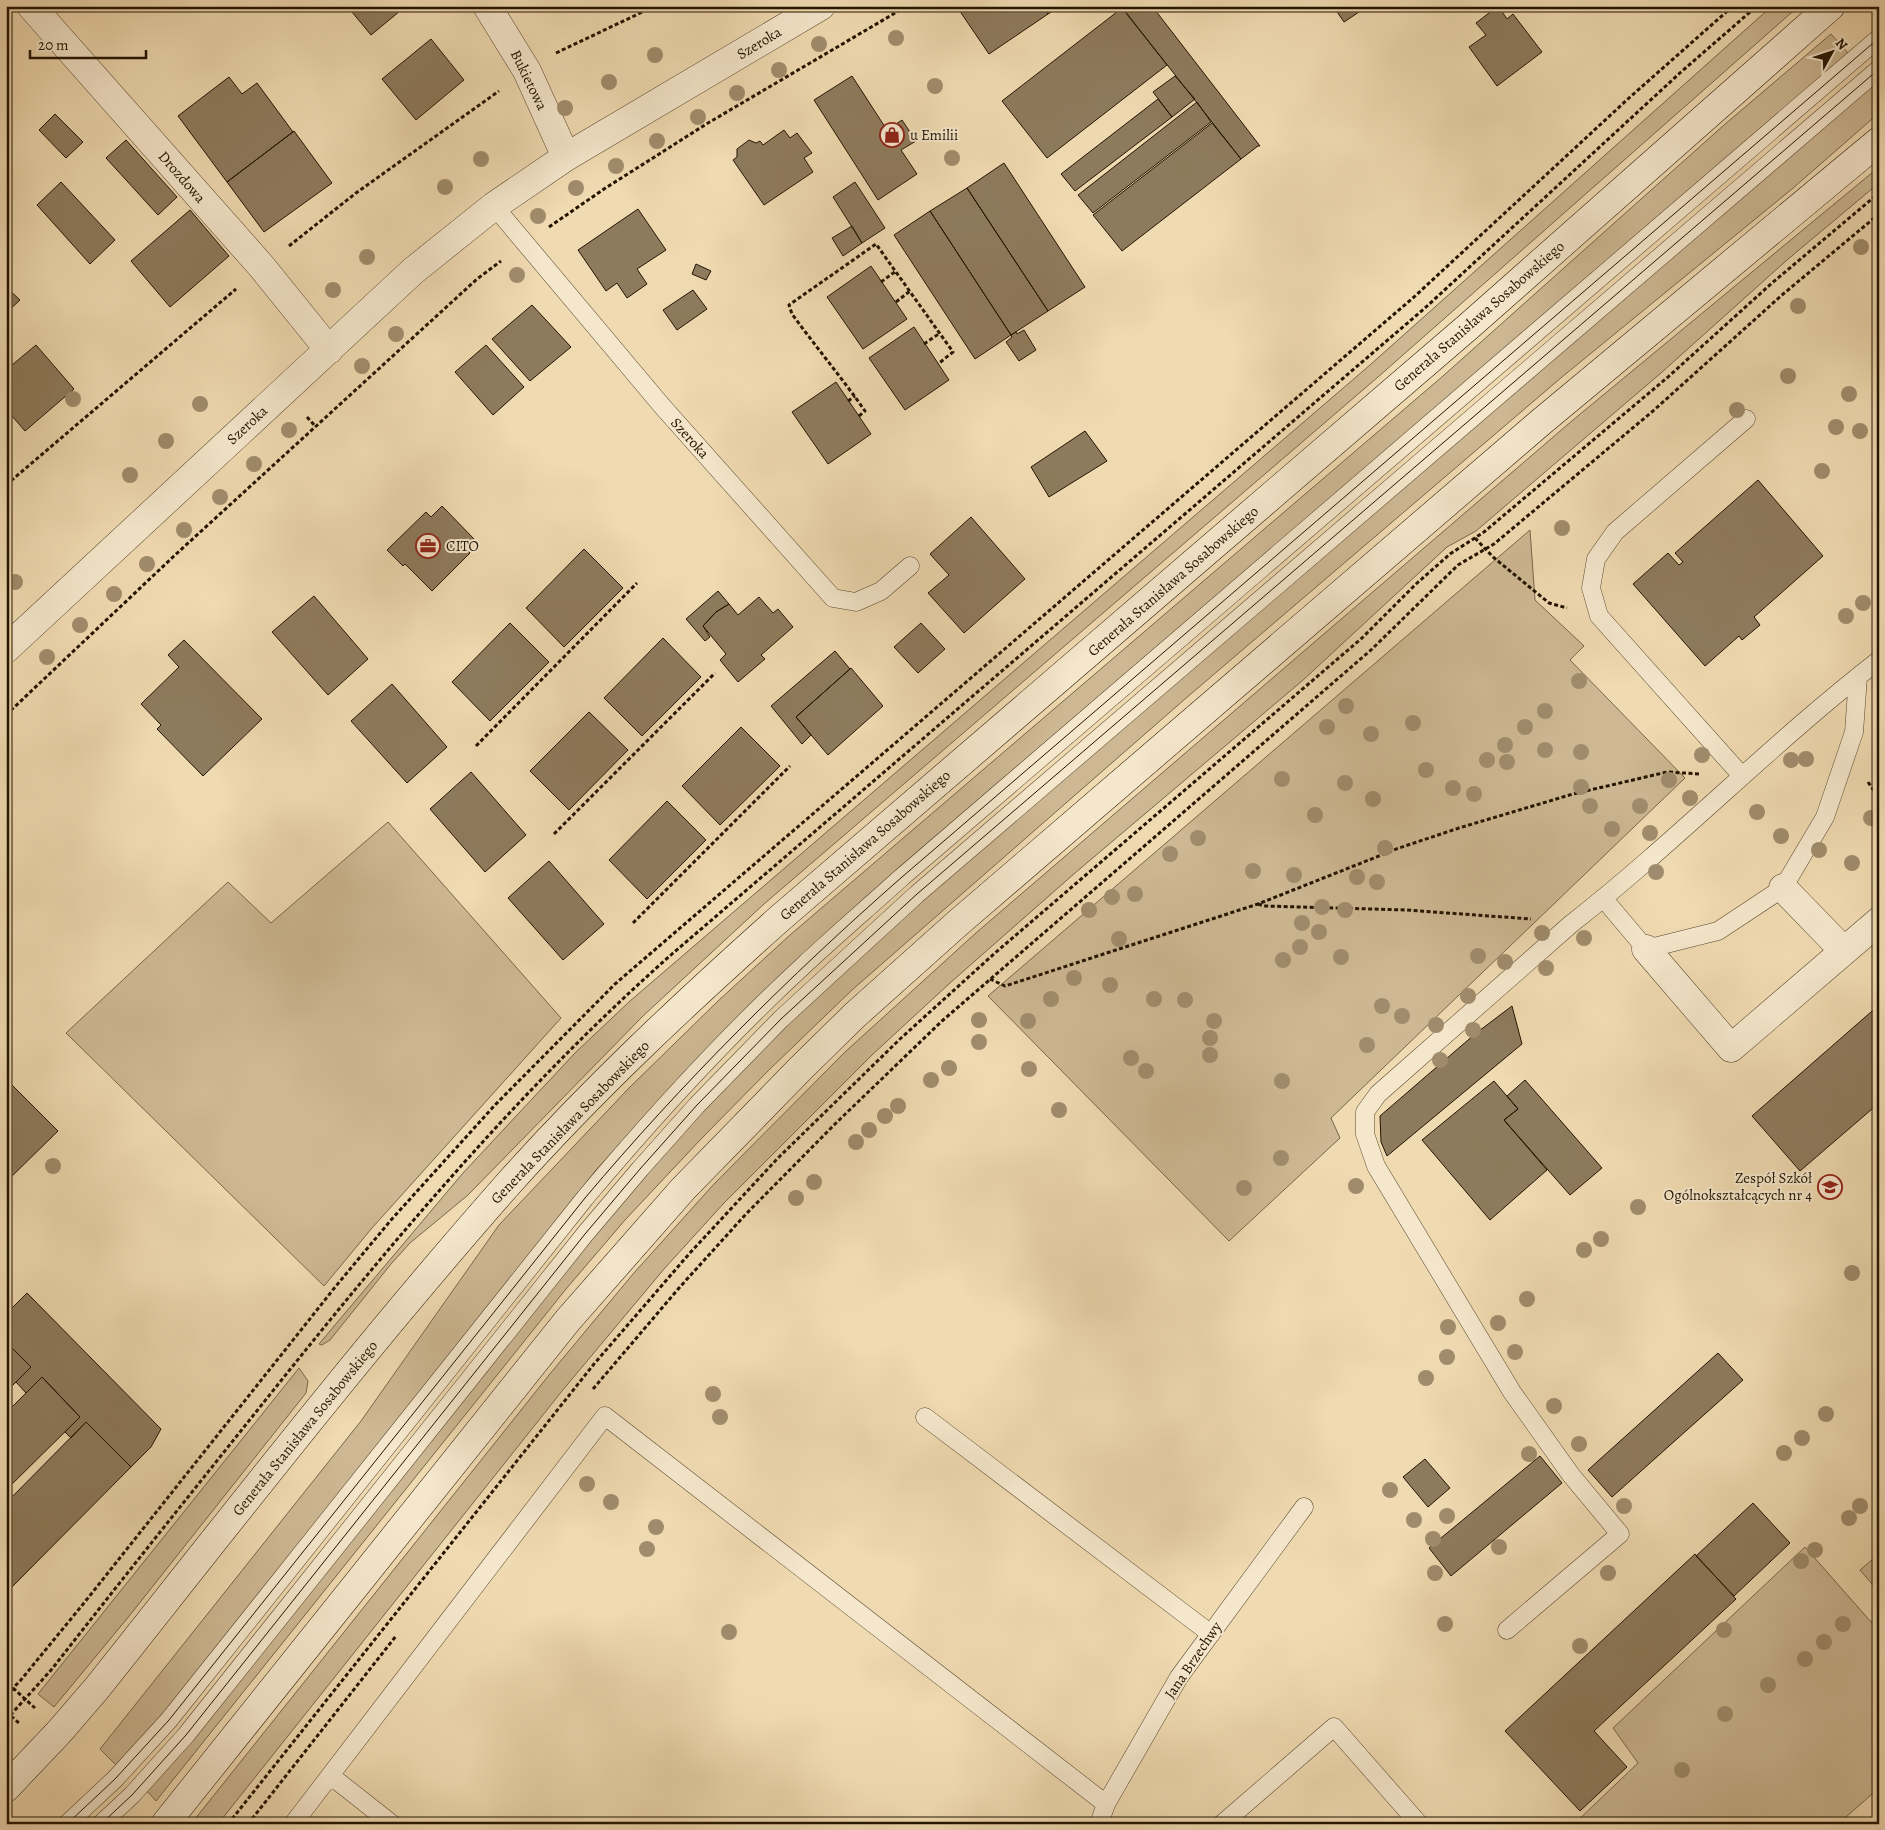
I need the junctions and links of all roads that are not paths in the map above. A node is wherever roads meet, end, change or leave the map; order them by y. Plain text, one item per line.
1 (31, 6) edge
2 (487, 6) edge
3 (821, 6) edge
4 (1831, 6) edge
5 (1879, 38) edge
6 (1879, 69) edge
7 (1879, 141) edge
8 (566, 157) junction
9 (494, 206) junction
10 (329, 350) junction
11 (1746, 419) dead end
12 (910, 566) dead end
13 (6, 649) edge
14 (1879, 660) edge
15 (1858, 677) junction
16 (1742, 776) junction
17 (1783, 888) junction
18 (1603, 898) junction
19 (1879, 921) edge
20 (1646, 949) junction
21 (1844, 951) junction
22 (925, 1416) dead end
23 (1304, 1507) dead end
24 (1507, 1630) dead end
25 (1211, 1634) junction
26 (331, 1776) junction
27 (6, 1788) edge
28 (1106, 1804) junction
29 (66, 1824) edge
30 (101, 1824) edge
31 (165, 1824) edge
32 (293, 1824) edge
33 (392, 1824) edge
34 (1099, 1824) edge
35 (1222, 1824) edge
36 (1419, 1824) edge

1 - 10 main road, Drozdowa
2 - 8 main road, Bukietowa
3 - 8 main road, Szeroka
4 - 27 main road, Generała Stanisława Sosabowskiego
5 - 29 lane
6 - 30 lane
7 - 31 main road
8 - 9 main road, Szeroka
9 - 10 main road, Szeroka
9 - 12 lane, Szeroka
10 - 13 main road, Szeroka
11 - 16 lane
14 - 15 lane
15 - 16 lane
15 - 17 lane
16 - 18 lane
17 - 20 lane
17 - 21 main road
18 - 20 lane
18 - 24 lane
19 - 21 main road
20 - 21 main road
22 - 25 lane
23 - 25 lane, Jana Brzechwy
25 - 28 lane, Jana Brzechwy
26 - 28 lane
26 - 32 lane
26 - 33 lane
28 - 34 lane, Jana Brzechwy
35 - 36 lane

